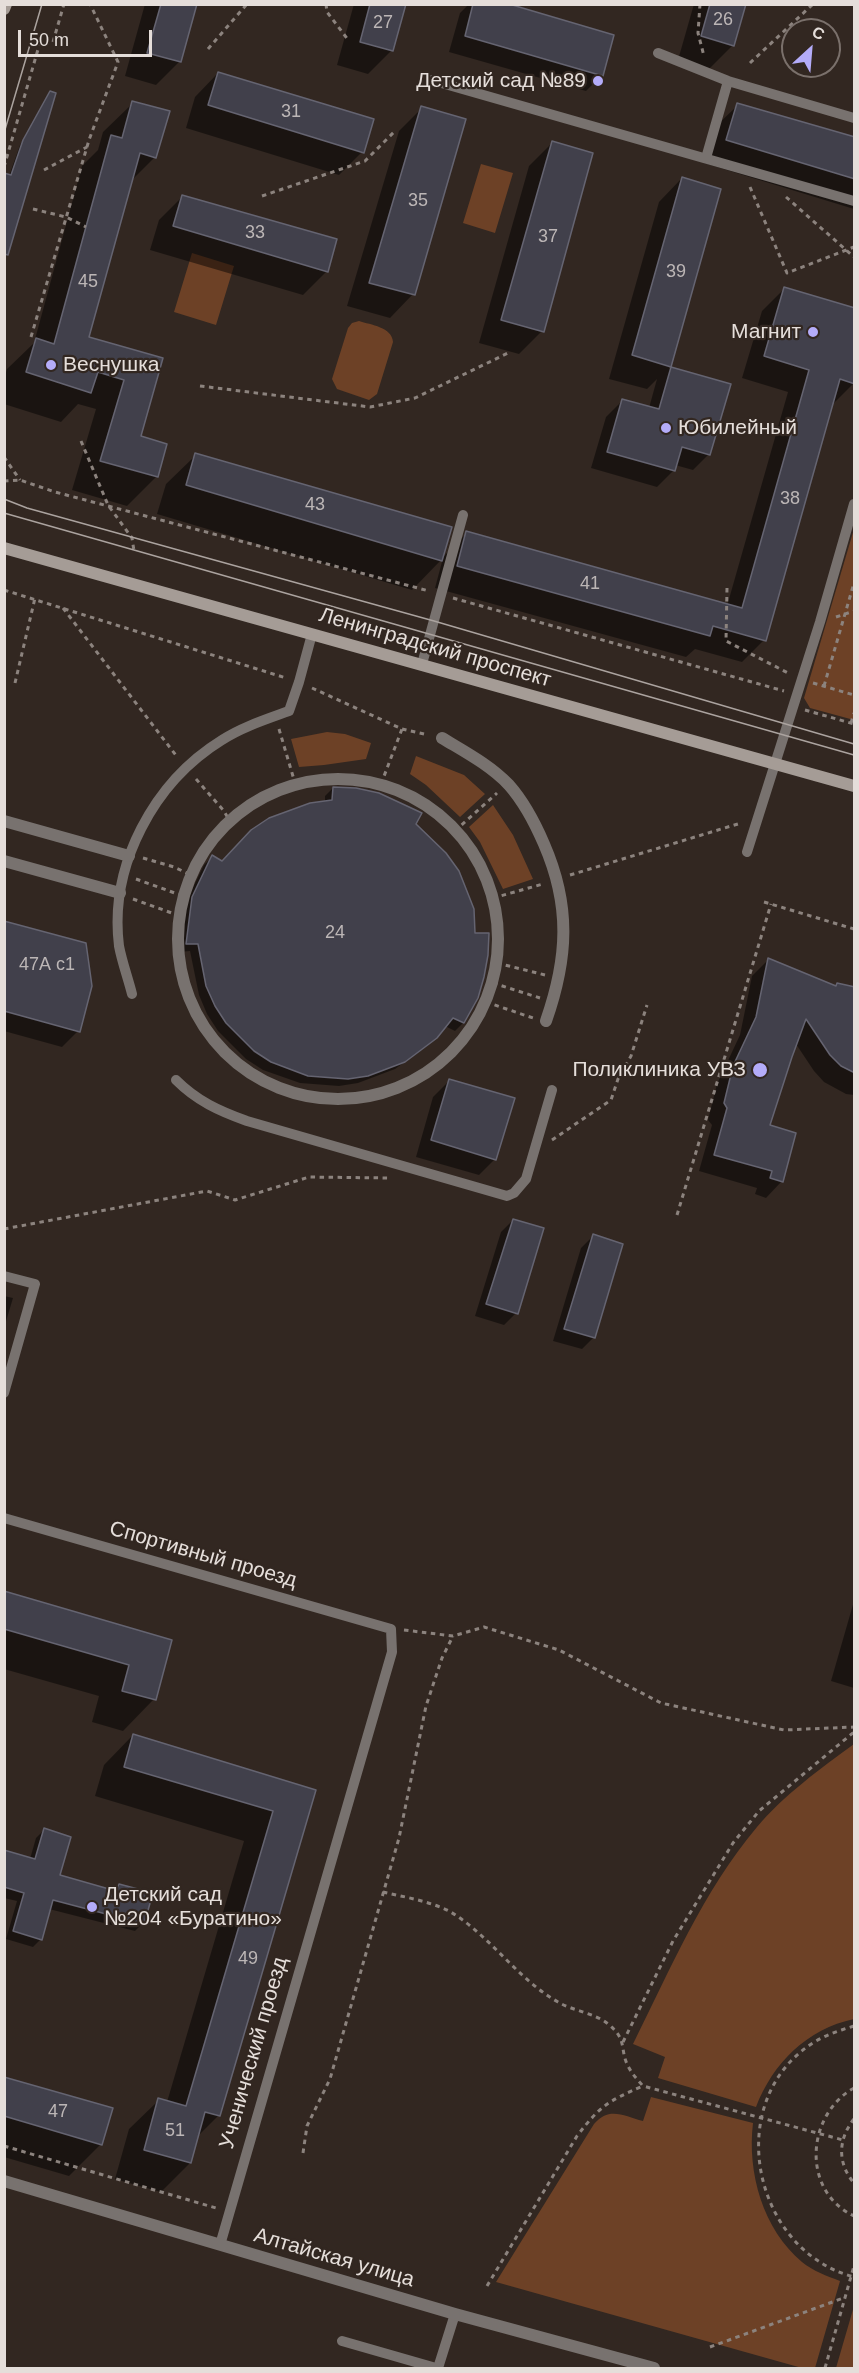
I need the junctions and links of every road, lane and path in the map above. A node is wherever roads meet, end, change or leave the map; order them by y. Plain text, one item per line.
1 (6, 4) edge
2 (64, 4) edge
3 (90, 4) edge
4 (247, 4) edge
5 (326, 4) edge
6 (700, 4) edge
7 (813, 4) edge
8 (4, 9) edge
9 (41, 39) dead end
10 (349, 41) dead end
11 (53, 42) dead end
12 (208, 48) dead end
13 (658, 53) dead end
14 (750, 63) dead end
15 (709, 73) junction
16 (431, 80) dead end
17 (728, 81) junction
18 (855, 118) edge
19 (394, 132) dead end
20 (87, 147) junction
21 (706, 158) junction
22 (4, 167) edge
23 (742, 168) junction
24 (44, 170) dead end
25 (262, 196) dead end
26 (785, 196) dead end
27 (855, 201) edge
28 (33, 209) dead end
29 (66, 217) junction
30 (86, 227) dead end
31 (855, 247) edge
32 (847, 250) junction
33 (855, 256) edge
34 (31, 337) dead end
35 (508, 353) dead end
36 (200, 386) dead end
37 (81, 441) dead end
38 (4, 457) edge
39 (20, 480) dead end
40 (855, 504) edge
41 (463, 515) dead end
42 (4, 548) edge
43 (134, 551) dead end
44 (855, 583) edge
45 (727, 588) dead end
46 (4, 590) edge
47 (35, 598) junction
48 (62, 607) junction
49 (312, 634) junction
50 (422, 664) junction
51 (802, 680) junction
52 (299, 682) junction
53 (15, 683) dead end
54 (824, 686) junction
55 (855, 695) edge
56 (855, 713) edge
57 (851, 723) dead end
58 (402, 729) junction
59 (282, 738) dead end
60 (442, 738) joint
61 (776, 764) junction
62 (186, 768) junction
63 (295, 783) junction
64 (381, 784) junction
65 (202, 785) dead end
66 (855, 786) edge
67 (489, 799) dead end
68 (757, 818) junction
69 (229, 820) junction
70 (4, 821) edge
71 (455, 831) junction
72 (747, 852) dead end
73 (129, 856) junction
74 (150, 860) dead end
75 (4, 861) edge
76 (191, 875) junction
77 (557, 879) junction
78 (142, 881) dead end
79 (535, 886) dead end
80 (120, 893) junction
81 (183, 896) junction
82 (493, 898) junction
83 (136, 901) dead end
84 (764, 902) dead end
85 (771, 904) junction
86 (180, 916) junction
87 (855, 929) edge
88 (497, 963) junction
89 (542, 974) dead end
90 (493, 983) junction
91 (132, 994) dead end
92 (535, 996) dead end
93 (486, 1002) junction
94 (647, 1005) dead end
95 (527, 1016) dead end
96 (546, 1022) dead end
97 (176, 1080) dead end
98 (552, 1090) dead end
99 (534, 1149) junction
100 (393, 1178) dead end
101 (677, 1215) dead end
102 (4, 1229) edge
103 (4, 1276) edge
104 (4, 1394) edge
105 (4, 1518) edge
106 (391, 1629) junction
107 (453, 1636) junction
108 (855, 1727) edge
109 (855, 1732) edge
110 (383, 1892) junction
111 (855, 2026) edge
112 (624, 2042) junction
113 (643, 2086) junction
114 (855, 2088) edge
115 (762, 2117) junction
116 (855, 2119) edge
117 (818, 2133) junction
118 (843, 2140) junction
119 (4, 2146) edge
120 (303, 2153) dead end
121 (4, 2181) edge
122 (855, 2183) edge
123 (230, 2213) junction
124 (855, 2216) edge
125 (220, 2245) junction
126 (855, 2266) edge
127 (853, 2276) edge
128 (487, 2286) dead end
129 (846, 2297) junction
130 (455, 2314) junction
131 (342, 2342) dead end
132 (710, 2347) dead end
133 (437, 2368) edge
134 (654, 2368) edge
135 (825, 2368) edge

1 - 8 main road
2 - 11 path
3 - 20 path
4 - 12 path
5 - 10 path
6 - 15 path
7 - 14 path
9 - 22 path
13 - 15 lane
15 - 17 lane
16 - 21 lane
17 - 18 lane
17 - 21 lane
19 - 25 path
20 - 24 path
20 - 29 path
21 - 23 lane
23 - 27 lane
23 - 32 path
26 - 32 path
28 - 29 path
29 - 30 path
29 - 34 path
31 - 32 path
32 - 33 path
35 - 36 path
37 - 43 path
38 - 39 path
40 - 51 lane
41 - 50 lane
42 - 49 main road, Ленинградский проспект
44 - 54 path
45 - 51 path
46 - 47 path
47 - 48 path
47 - 53 path
48 - 52 path
48 - 62 path
49 - 50 main road, Ленинградский проспект
49 - 52 lane
50 - 61 main road, Ленинградский проспект
51 - 54 path
51 - 61 lane
52 - 58 path
52 - 62 lane
54 - 55 path
56 - 57 path
58 - 60 path
58 - 64 path
59 - 63 path
60 - 77 street
61 - 66 main road, Ленинградский проспект
61 - 68 lane
62 - 73 lane
63 - 64 street
63 - 69 street
64 - 71 street
65 - 69 path
67 - 71 path
68 - 72 lane
68 - 77 path
69 - 76 street
70 - 73 street
71 - 82 street
73 - 80 lane
74 - 76 path
75 - 80 street
76 - 81 street
77 - 96 street
78 - 81 path
79 - 82 path
80 - 91 lane
81 - 86 street
82 - 88 street
83 - 86 path
84 - 85 path
85 - 87 path
85 - 101 path
86 - 93 street
88 - 89 path
88 - 90 street
90 - 92 path
90 - 93 street
93 - 95 path
94 - 99 path
97 - 99 lane
98 - 99 lane
100 - 102 path
103 - 104 lane
105 - 106 lane, Спортивный проезд
106 - 107 path
106 - 123 lane, Ученический проезд
107 - 108 path
107 - 110 path
109 - 112 path
110 - 112 path
110 - 120 path
111 - 115 path
112 - 113 path
113 - 115 path
113 - 128 path
114 - 117 path
115 - 117 path
115 - 127 path
116 - 118 path
117 - 118 path
117 - 124 path
118 - 122 path
119 - 123 path
121 - 125 street, Алтайская улица
123 - 125 lane, Ученический проезд
125 - 130 street, Алтайская улица
126 - 127 path
127 - 129 path
129 - 132 path
129 - 135 path
130 - 133 lane
130 - 134 street, Алтайская улица
131 - 133 lane

